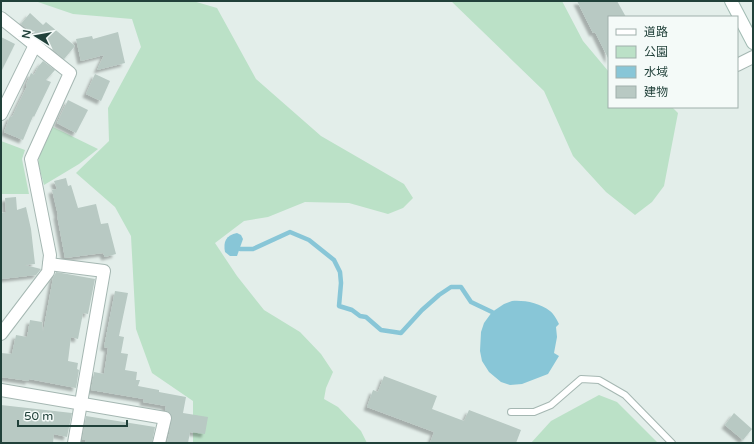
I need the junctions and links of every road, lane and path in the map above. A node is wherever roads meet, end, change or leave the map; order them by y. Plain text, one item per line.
1 (731, 1) edge
2 (1, 18) edge
3 (753, 42) edge
4 (35, 45) junction
5 (753, 57) edge
6 (738, 64) edge
7 (1, 114) edge
8 (49, 264) junction
9 (1, 334) edge
10 (1, 390) edge
11 (82, 404) junction
12 (511, 412) dead end
13 (74, 443) edge
14 (159, 443) edge
15 (672, 443) edge

1 - 3 street
2 - 4 street
4 - 7 street
4 - 8 street
5 - 6 street
8 - 9 street
8 - 11 street
10 - 11 street
11 - 13 street
11 - 14 street
12 - 15 lane

